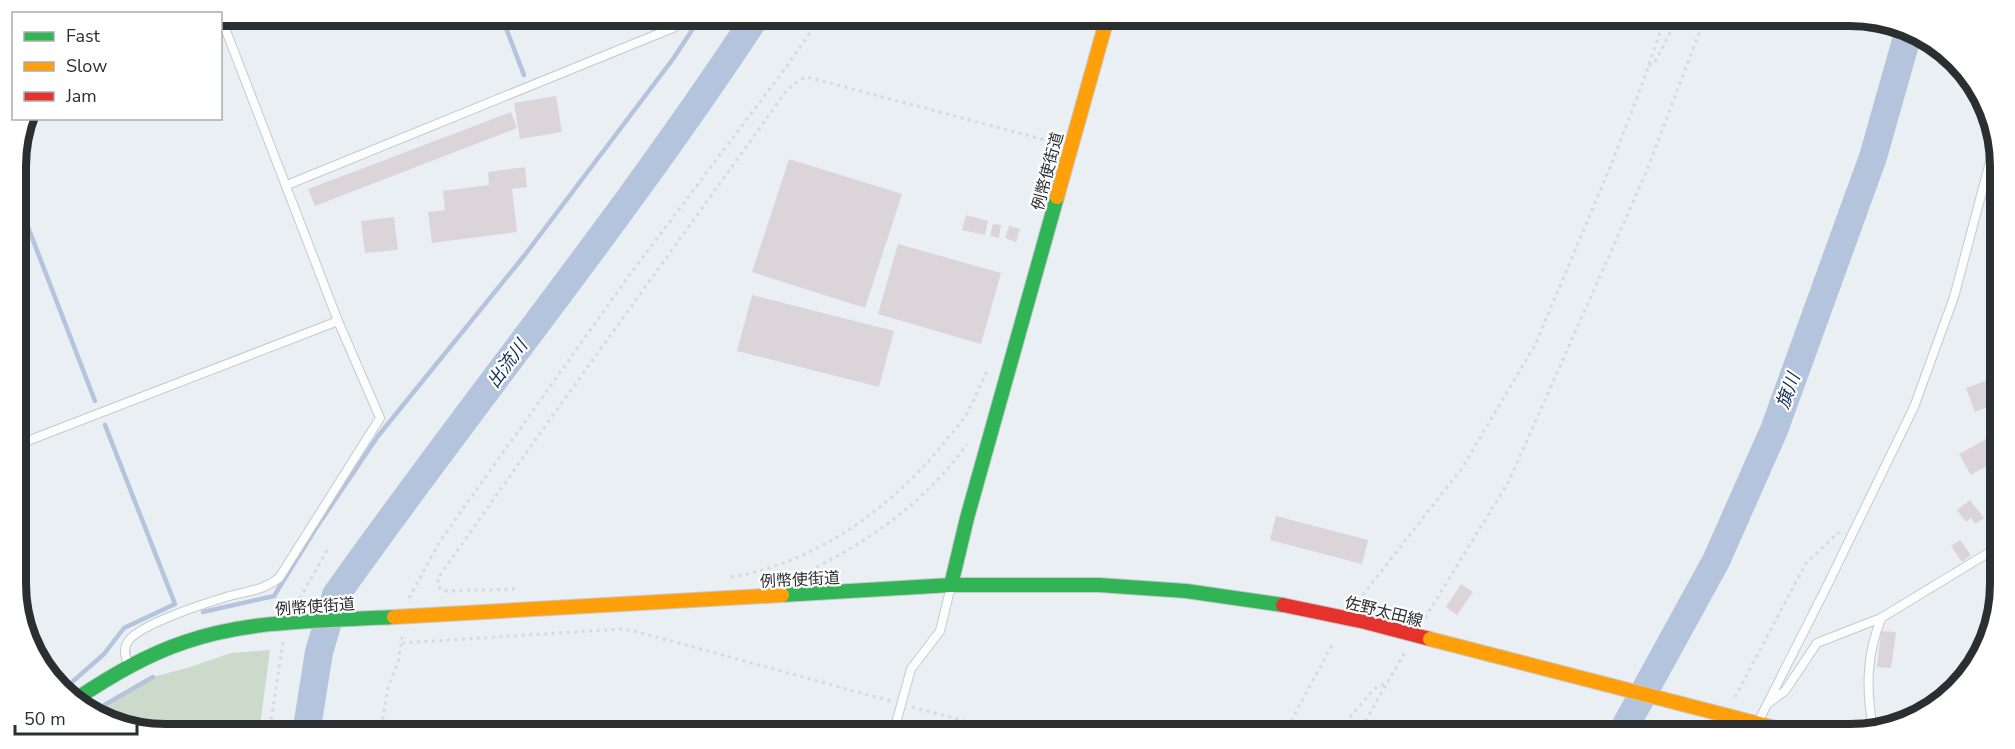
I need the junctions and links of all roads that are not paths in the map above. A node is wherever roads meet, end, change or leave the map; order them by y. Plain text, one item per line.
1 (224, 26) edge
2 (676, 26) edge
3 (1105, 26) edge
4 (1990, 163) edge
5 (287, 185) junction
6 (338, 321) junction
7 (26, 442) edge
8 (1990, 552) edge
9 (951, 585) junction
10 (1882, 617) junction
11 (128, 666) junction
12 (82, 695) edge
13 (1768, 703) junction
14 (1872, 722) edge
15 (1740, 723) edge
16 (1753, 723) edge
17 (896, 724) edge

1 - 5 lane
2 - 5 lane
3 - 9 main road, 例幣使街道
4 - 13 lane
5 - 6 lane
6 - 7 lane
6 - 11 lane
8 - 10 lane
9 - 11 main road, 例幣使街道
9 - 15 main road, 佐野太田線, bridge
9 - 17 lane
10 - 13 lane
10 - 14 lane
11 - 12 main road, 例幣使街道
13 - 16 lane

